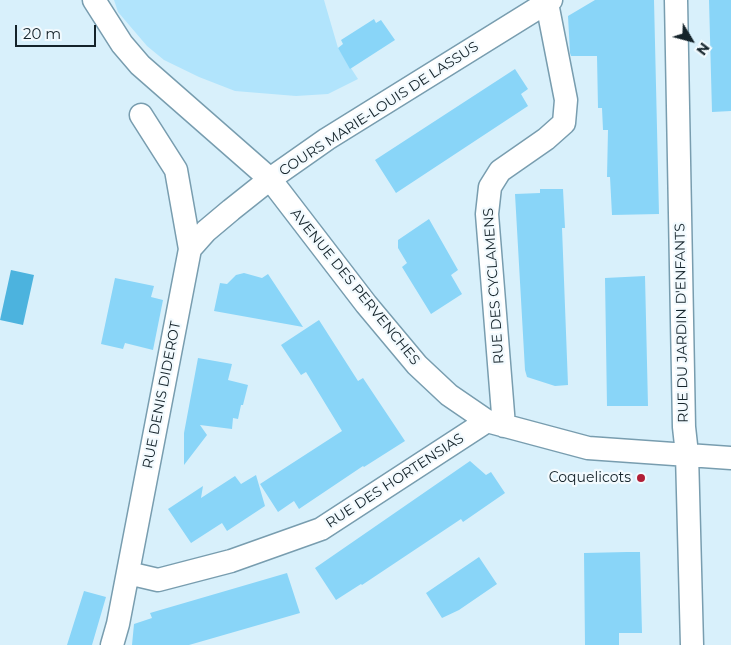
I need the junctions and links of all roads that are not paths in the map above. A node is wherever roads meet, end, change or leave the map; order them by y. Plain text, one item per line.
1 (94, 0) edge
2 (676, 0) edge
3 (549, 1) edge
4 (141, 115) dead end
5 (270, 179) junction
6 (190, 250) junction
7 (496, 424) junction
8 (687, 454) junction
9 (731, 458) edge
10 (128, 573) junction
11 (112, 645) edge
12 (692, 645) edge

1 - 5 street, COURS MARIE-LOUIS DE LASSUS
2 - 8 street, RUE DU JARDIN D'ENFANTS
3 - 5 street, COURS MARIE-LOUIS DE LASSUS
3 - 7 street, RUE DES CYCLAMENS
4 - 6 street
5 - 6 street, RUE DENIS DIDEROT
5 - 7 street, AVENUE DES PERVENCHES
6 - 10 street, RUE DENIS DIDEROT
7 - 8 street, AVENUE DES PERVENCHES
7 - 10 street, RUE DES HORTENSIAS
8 - 9 street, AVENUE DES PERVENCHES
8 - 12 street, RUE DU JARDIN D'ENFANTS
10 - 11 street, RUE DENIS DIDEROT

